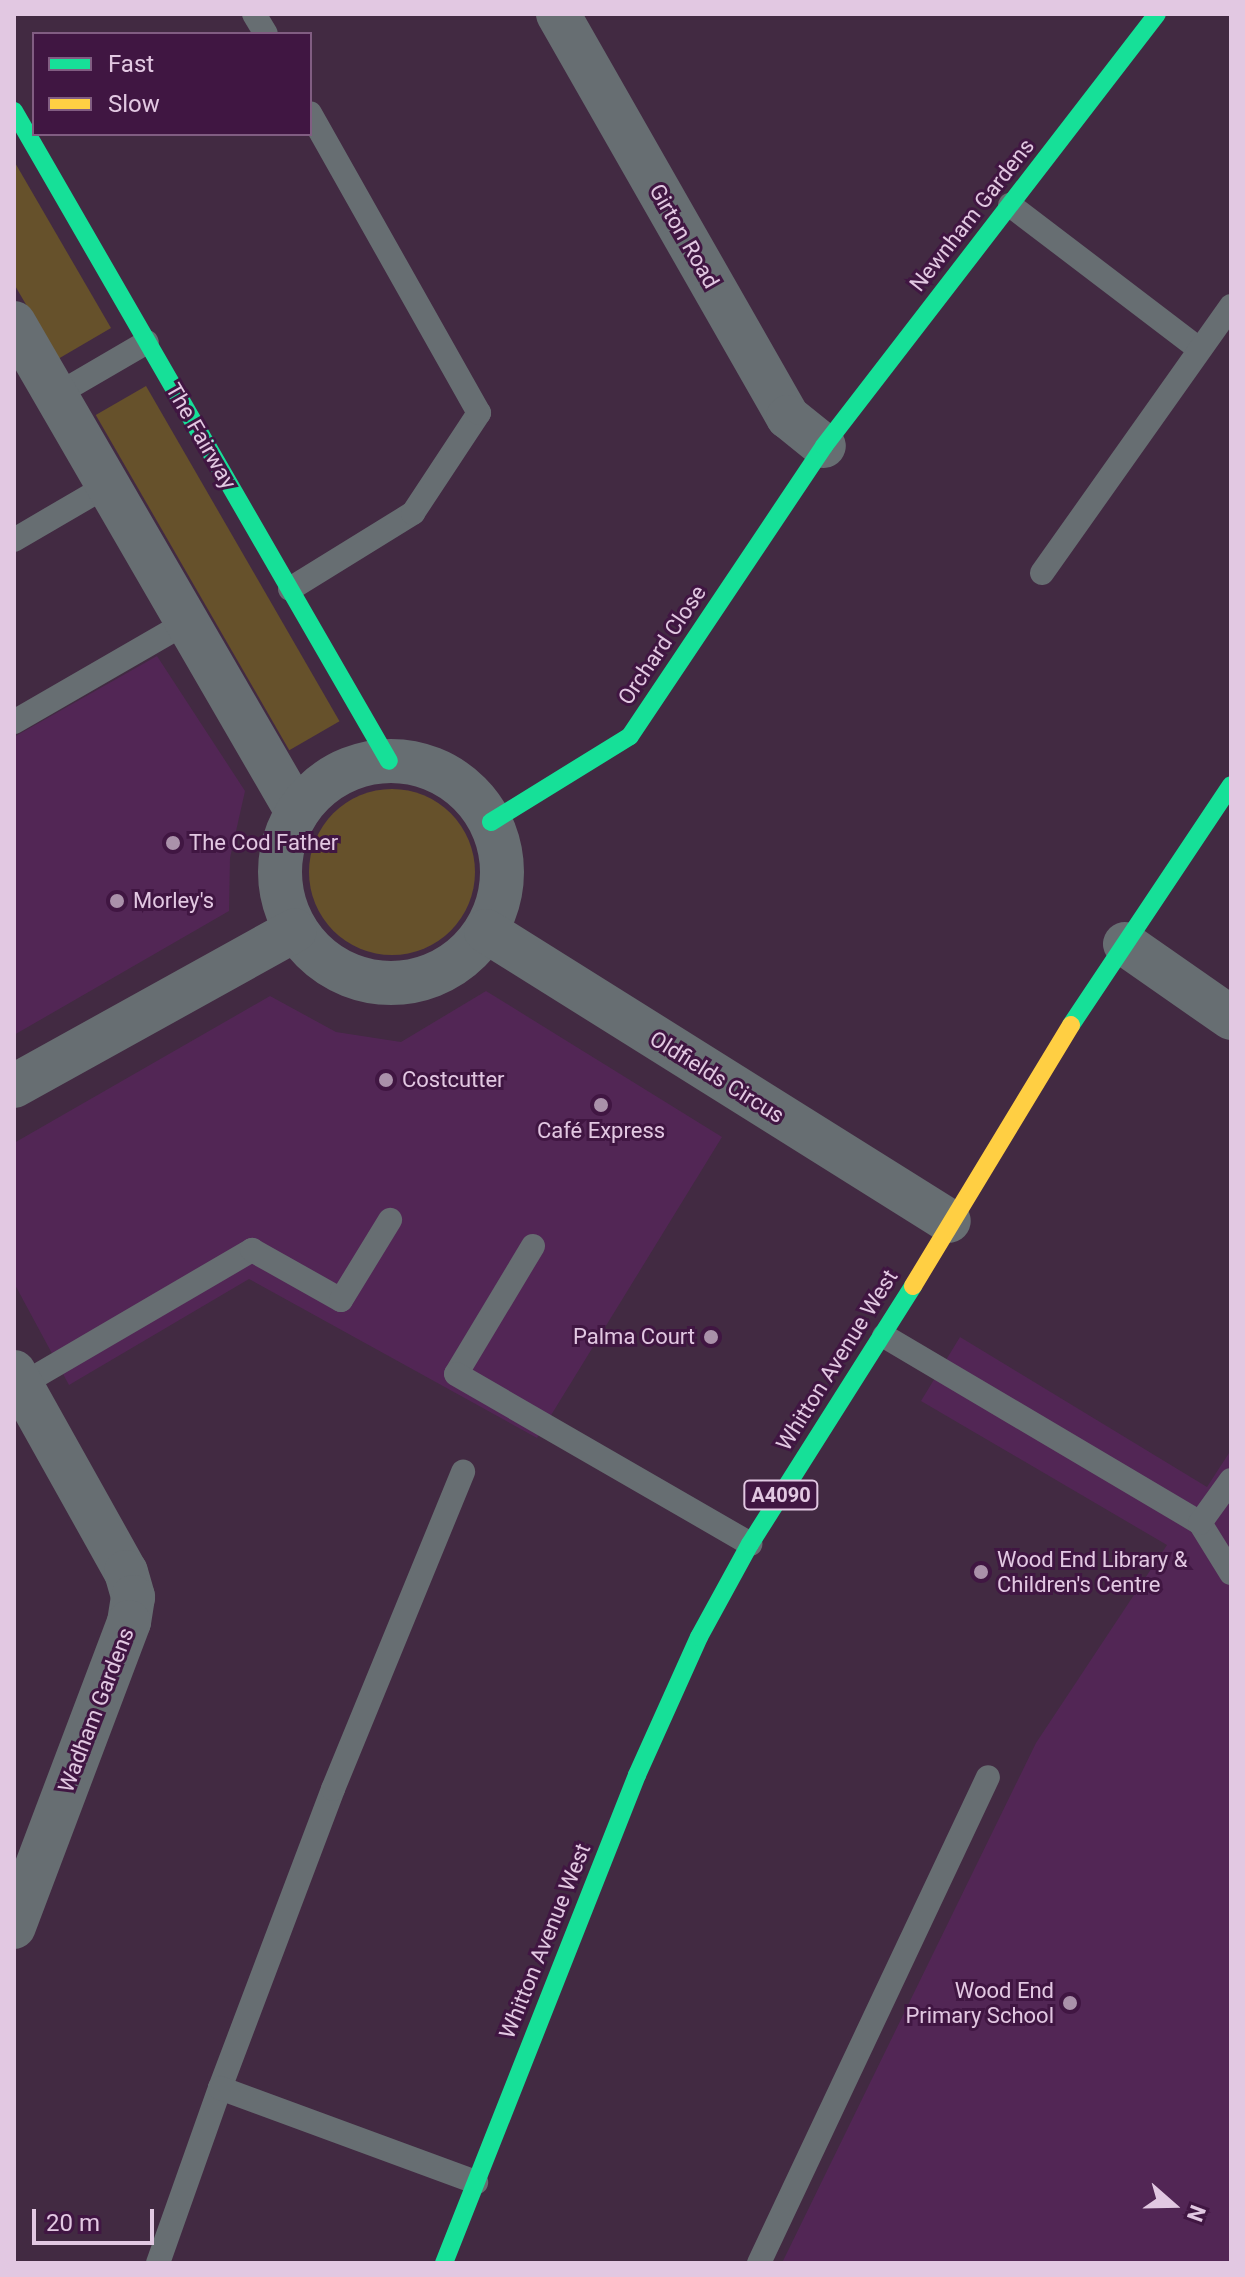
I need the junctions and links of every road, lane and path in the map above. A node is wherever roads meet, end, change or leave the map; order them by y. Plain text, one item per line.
1 (254, 14) edge
2 (558, 14) edge
3 (1157, 14) edge
4 (265, 32) edge
5 (14, 111) edge
6 (312, 117) edge
7 (1010, 205) junction
8 (1231, 306) edge
9 (14, 323) edge
10 (147, 342) junction
11 (1199, 349) junction
12 (56, 395) junction
13 (824, 446) junction
14 (108, 485) junction
15 (14, 540) edge
16 (1042, 573) dead end
17 (290, 589) junction
18 (187, 622) junction
19 (14, 722) edge
20 (389, 761) junction
21 (1231, 785) edge
22 (297, 812) junction
23 (491, 822) junction
24 (295, 930) junction
25 (486, 931) junction
26 (1125, 944) junction
27 (1231, 1018) edge
28 (14, 1086) edge
29 (390, 1220) dead end
30 (949, 1221) junction
31 (533, 1246) dead end
32 (884, 1336) junction
33 (18, 1378) edge
34 (463, 1472) dead end
35 (1231, 1480) edge
36 (1200, 1523) junction
37 (750, 1544) junction
38 (1231, 1573) edge
39 (988, 1777) dead end
40 (14, 1927) edge
41 (220, 2088) junction
42 (476, 2182) junction
43 (158, 2263) edge
44 (444, 2263) edge
45 (759, 2263) edge

1 - 4 lane
2 - 13 street, Girton Road
3 - 7 street, Newnham Gardens
5 - 10 street, The Fairway
6 - 17 lane
7 - 11 lane
7 - 13 street, Newnham Gardens
8 - 11 lane
9 - 12 street
10 - 12 lane
10 - 17 street, The Fairway
11 - 16 lane
12 - 14 street
13 - 23 street, Orchard Close
14 - 15 lane
14 - 18 street
17 - 20 street, The Fairway
18 - 19 lane
18 - 22 street
20 - 22 street
20 - 23 street
21 - 26 street, Whitton Avenue West / A4090
22 - 24 street
23 - 25 street
24 - 25 street
24 - 28 street
25 - 30 street, Oldfields Circus
26 - 27 street
26 - 30 street, Whitton Avenue West / A4090
29 - 33 lane
30 - 32 street, Whitton Avenue West / A4090
31 - 37 lane
32 - 36 lane
32 - 37 street, Whitton Avenue West / A4090
33 - 40 street, Wadham Gardens
34 - 41 lane
35 - 36 lane
36 - 38 lane
37 - 42 street, Whitton Avenue West / A4090
39 - 45 lane
41 - 42 lane
41 - 43 lane
42 - 44 street, Whitton Avenue West / A4090

